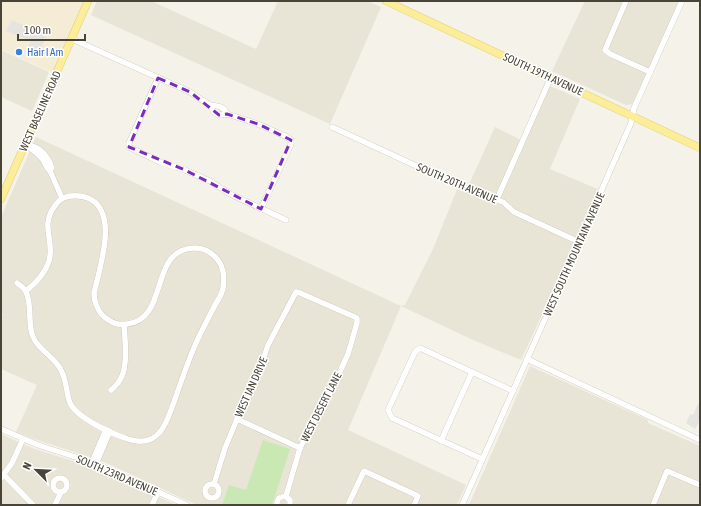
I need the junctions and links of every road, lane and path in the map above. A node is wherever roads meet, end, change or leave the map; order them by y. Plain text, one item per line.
1 (88, 1) edge
2 (386, 1) edge
3 (626, 1) edge
4 (682, 1) edge
5 (395, 3) edge
6 (72, 39) junction
7 (650, 72) junction
8 (551, 77) junction
9 (158, 78) junction
10 (632, 116) junction
11 (332, 127) dead end
12 (25, 144) junction
13 (700, 148) edge
14 (62, 198) junction
15 (1, 199) edge
16 (497, 199) junction
17 (261, 209) junction
18 (286, 220) dead end
19 (579, 242) junction
20 (17, 283) dead end
21 (26, 291) junction
22 (296, 292) joint
23 (124, 325) junction
24 (527, 359) junction
25 (472, 372) junction
26 (110, 390) dead end
27 (513, 391) junction
28 (237, 419) junction
29 (1, 429) edge
30 (108, 430) junction
31 (23, 439) junction
32 (700, 440) edge
33 (441, 441) junction
34 (300, 448) junction
35 (482, 459) junction
36 (94, 463) junction
37 (2, 476) edge
38 (214, 484) dead end
39 (700, 485) edge
40 (61, 492) dead end
41 (158, 492) junction
42 (286, 496) junction
43 (33, 505) edge
44 (55, 505) edge
45 (152, 505) edge
46 (187, 505) edge
47 (277, 505) edge
48 (290, 505) edge
49 (348, 505) edge
50 (414, 505) edge
51 (462, 505) edge
52 (653, 505) edge

1 - 6 main road, WEST BASELINE ROAD
2 - 5 main road, SOUTH 19TH AVENUE
3 - 7 street
4 - 7 street, WEST SOUTH MOUNTAIN AVENUE
5 - 8 main road, SOUTH 19TH AVENUE
6 - 9 street
6 - 12 main road, WEST BASELINE ROAD
7 - 10 street, WEST SOUTH MOUNTAIN AVENUE
8 - 10 main road, SOUTH 19TH AVENUE
8 - 16 street
9 - 17 street
9 - 17 street
10 - 13 main road, SOUTH 19TH AVENUE
10 - 19 street, WEST SOUTH MOUNTAIN AVENUE
11 - 16 street, SOUTH 20TH AVENUE
12 - 14 street
12 - 15 main road, WEST BASELINE ROAD
14 - 21 street
14 - 23 street
16 - 19 street, SOUTH 20TH AVENUE
17 - 18 street
19 - 24 street, WEST SOUTH MOUNTAIN AVENUE
20 - 21 street
21 - 30 street
22 - 28 street, WEST IAN DRIVE
22 - 34 street, WEST DESERT LANE
23 - 26 street
23 - 30 street
24 - 27 street, WEST SOUTH MOUNTAIN AVENUE
24 - 32 street
25 - 27 street
25 - 33 street
25 - 33 street
27 - 35 street, WEST SOUTH MOUNTAIN AVENUE
28 - 34 street
28 - 38 street, WEST IAN DRIVE
29 - 31 street, SOUTH 23RD AVENUE
30 - 36 street
31 - 36 street, SOUTH 23RD AVENUE
31 - 37 street
33 - 35 street
34 - 42 street, WEST DESERT LANE
35 - 51 street, WEST SOUTH MOUNTAIN AVENUE
36 - 41 street, SOUTH 23RD AVENUE
37 - 43 street
39 - 52 street
40 - 44 street
41 - 45 street
41 - 46 street, SOUTH 23RD AVENUE
42 - 47 street
42 - 48 street
49 - 50 street

